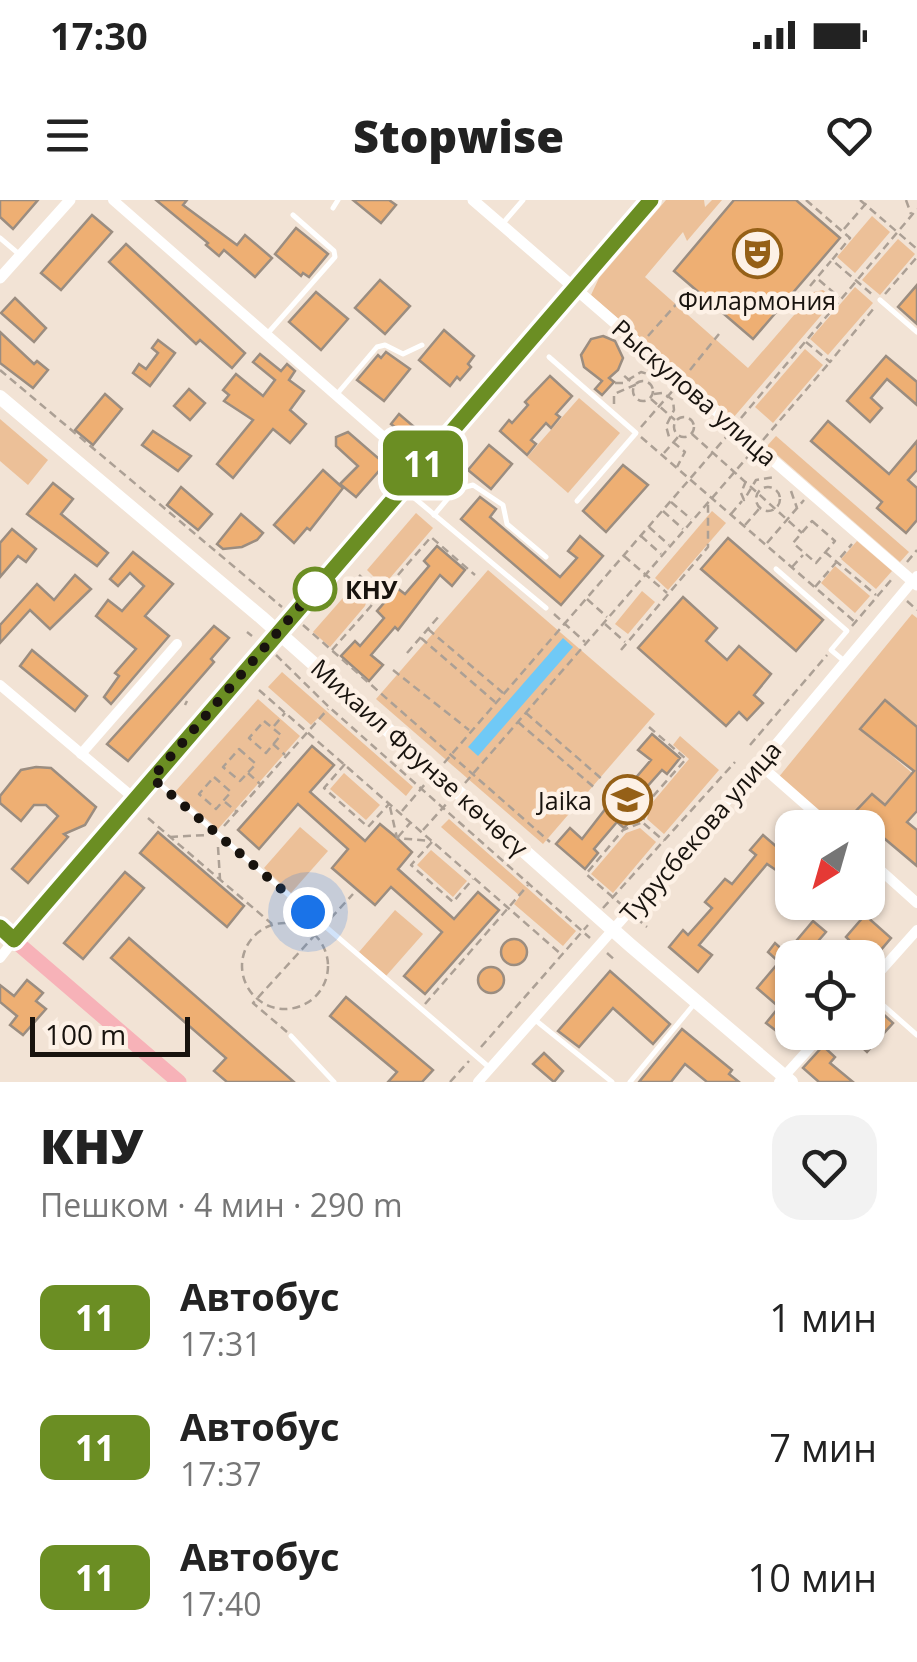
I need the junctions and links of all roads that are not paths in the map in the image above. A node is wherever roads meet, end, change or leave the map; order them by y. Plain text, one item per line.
1 (70, 200) edge
2 (114, 200) edge
3 (338, 200) edge
4 (473, 200) edge
5 (523, 200) edge
6 (652, 200) edge
7 (333, 208) dead end
8 (294, 216) dead end
9 (502, 225) junction
10 (0, 238) edge
11 (20, 255) junction
12 (0, 278) edge
13 (576, 288) junction
14 (880, 300) road end
15 (917, 332) edge
16 (267, 334) junction
17 (422, 345) dead end
18 (549, 357) dead end
19 (336, 395) junction
20 (0, 397) edge
21 (419, 468) junction
22 (402, 488) junction
23 (576, 501) dead end
24 (434, 515) junction
25 (546, 558) dead end
26 (776, 568) dead end
27 (915, 581) edge
28 (546, 608) road end
29 (278, 632) junction
30 (178, 644) dead end
31 (845, 662) junction
32 (0, 685) edge
33 (82, 754) junction
34 (759, 764) junction
35 (152, 778) junction
36 (135, 800) junction
37 (811, 810) edge
38 (885, 874) edge
39 (917, 903) edge
40 (0, 928) edge
41 (614, 930) junction
42 (917, 930) edge
43 (14, 940) junction
44 (0, 958) edge
45 (885, 968) edge
46 (696, 1001) junction
47 (885, 1004) edge
48 (534, 1019) junction
49 (917, 1035) edge
50 (291, 1036) road end
51 (809, 1050) edge
52 (490, 1068) junction
53 (784, 1080) edge
54 (179, 1082) edge
55 (334, 1082) edge
56 (478, 1082) edge
57 (612, 1082) edge
58 (630, 1082) edge

1 - 11 street
2 - 16 street
3 - 7 lane
4 - 9 street, Рыскулова улица
5 - 9 lane
6 - 13 main road
8 - 16 lane
9 - 13 street, Рыскулова улица
10 - 11 lane
11 - 12 street
13 - 21 main road
13 - 27 street, Рыскулова улица
14 - 15 lane
16 - 19 street
17 - 19 lane
18 - 23 lane
19 - 21 street
20 - 29 main road, Михаил Фрунзе көчөсү
21 - 22 main road
22 - 24 lane
22 - 29 main road
24 - 25 lane
24 - 28 lane
26 - 31 lane
27 - 31 street, Турусбекова улица
29 - 35 main road
29 - 41 main road, Михаил Фрунзе көчөсү
30 - 33 street
31 - 34 street, Турусбекова улица
32 - 33 street
33 - 36 street
34 - 37 street
34 - 41 street, Турусбекова улица
35 - 36 main road
35 - 52 lane
36 - 43 main road
38 - 39 street
40 - 43 main road
41 - 46 main road, Михаил Фрунзе көчөсү
41 - 48 street, Турусбекова улица
42 - 45 street
43 - 44 street
43 - 54 main road
46 - 53 main road, Михаил Фрунзе көчөсү
46 - 58 lane
47 - 49 lane
48 - 52 street, Турусбекова улица
48 - 57 lane
50 - 55 lane
51 - 53 street
52 - 56 street, Турусбекова улица

